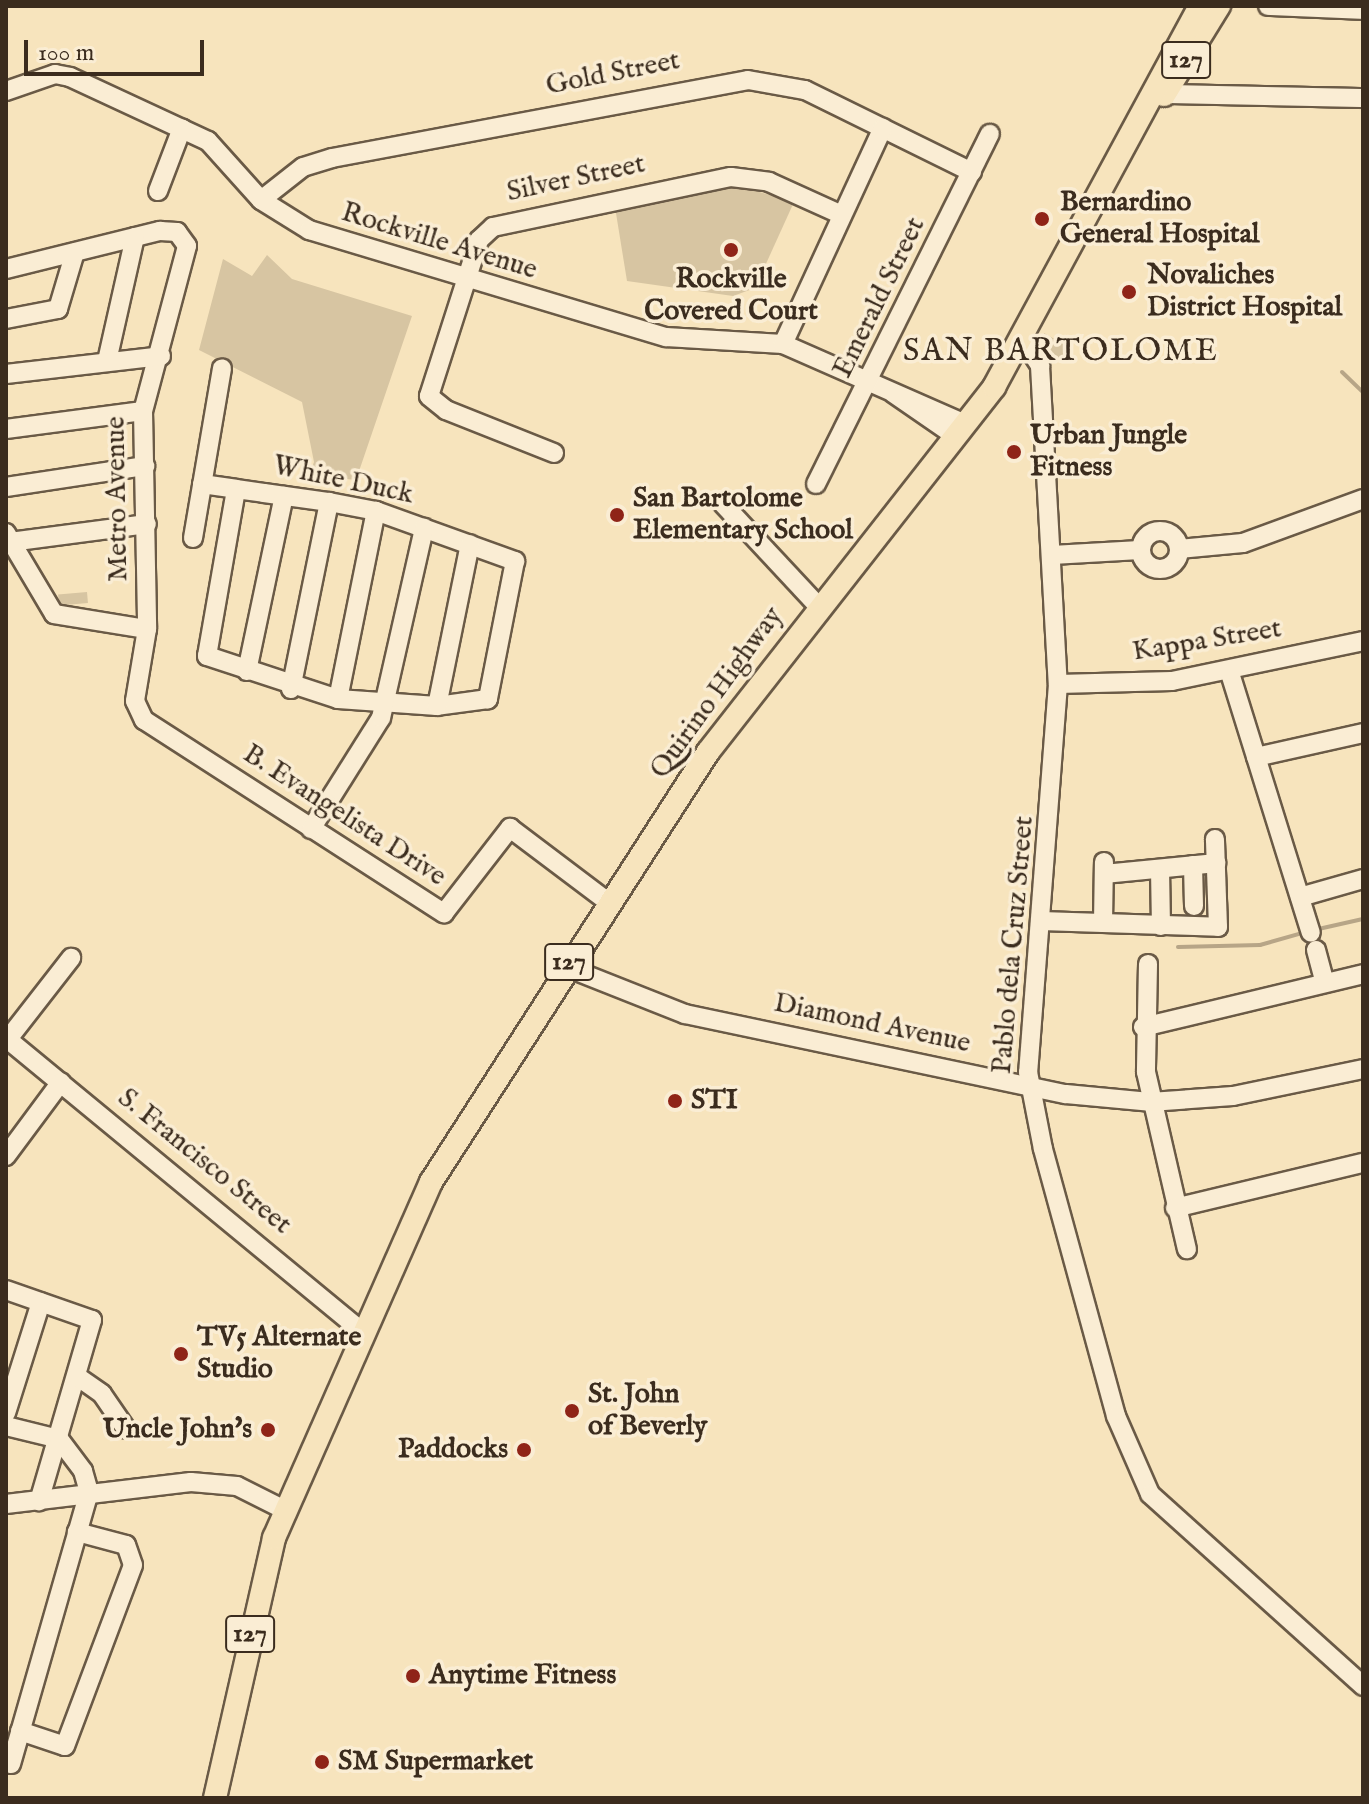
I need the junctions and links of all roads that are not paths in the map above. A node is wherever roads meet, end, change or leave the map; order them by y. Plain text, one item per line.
1 (1200, 6) edge
2 (1219, 6) edge
3 (1268, 6) edge
4 (1363, 10) edge
5 (6, 91) edge
6 (1166, 94) junction
7 (1363, 98) edge
8 (1148, 109) junction
9 (182, 128) junction
10 (883, 128) junction
11 (990, 134) dead end
12 (972, 172) junction
13 (158, 191) dead end
14 (261, 200) junction
15 (840, 214) junction
16 (135, 237) junction
17 (75, 252) junction
18 (6, 269) edge
19 (467, 281) junction
20 (6, 319) edge
21 (1024, 341) junction
22 (783, 344) junction
23 (161, 356) junction
24 (107, 361) junction
25 (222, 368) dead end
26 (6, 374) edge
27 (871, 383) junction
28 (143, 411) junction
29 (6, 429) edge
30 (960, 430) junction
31 (554, 453) dead end
32 (145, 466) junction
33 (202, 484) junction
34 (816, 484) dead end
35 (6, 487) edge
36 (236, 489) junction
37 (284, 496) junction
38 (1363, 499) edge
39 (329, 502) junction
40 (723, 504) dead end
41 (376, 511) junction
42 (147, 524) junction
43 (424, 528) junction
44 (8, 538) edge
45 (193, 538) dead end
46 (470, 544) junction
47 (1052, 555) junction
48 (818, 606) junction
49 (147, 629) junction
50 (1363, 641) edge
51 (1229, 670) junction
52 (247, 671) junction
53 (139, 672) joint
54 (1058, 684) junction
55 (291, 689) junction
56 (338, 699) junction
57 (386, 704) junction
58 (437, 706) junction
59 (1363, 733) edge
60 (1256, 757) junction
61 (311, 829) junction
62 (1215, 839) dead end
63 (1216, 863) junction
64 (1193, 865) junction
65 (1160, 869) junction
66 (1363, 879) edge
67 (1300, 897) junction
68 (607, 901) junction
69 (1194, 906) dead end
70 (1042, 915) junction
71 (1097, 923) junction
72 (1161, 926) junction
73 (71, 958) dead end
74 (1148, 964) dead end
75 (566, 967) junction
76 (1363, 974) edge
77 (1325, 983) junction
78 (1143, 1027) junction
79 (7, 1039) edge
80 (1363, 1069) edge
81 (61, 1082) junction
82 (1029, 1087) junction
83 (1150, 1102) junction
84 (6, 1156) edge
85 (1363, 1163) edge
86 (1175, 1208) junction
87 (1187, 1249) dead end
88 (6, 1290) edge
89 (41, 1302) junction
90 (363, 1332) junction
91 (78, 1377) junction
92 (6, 1413) edge
93 (6, 1426) edge
94 (126, 1429) dead end
95 (59, 1439) junction
96 (89, 1492) junction
97 (39, 1501) junction
98 (6, 1504) edge
99 (285, 1510) junction
100 (77, 1532) junction
101 (1363, 1686) edge
102 (20, 1731) junction
103 (11, 1764) dead end
104 (215, 1798) edge

1 - 8 main road, Quirino Highway / 127
2 - 6 main road, Quirino Highway / 127
3 - 4 street
5 - 9 street, Rockville Avenue
6 - 7 street
6 - 8 main road, Quirino Highway / 127
8 - 21 main road, Quirino Highway / 127
9 - 13 street
9 - 14 street, Rockville Avenue
10 - 12 street, Gold Street
10 - 14 street, Gold Street
10 - 15 street
11 - 12 street, Emerald Street
12 - 27 street, Emerald Street
14 - 19 street, Rockville Avenue
15 - 19 street, Silver Street
15 - 22 street
16 - 17 street
16 - 23 street, Metro Avenue
16 - 24 street
17 - 18 street
17 - 20 street
19 - 22 street, Rockville Avenue
19 - 31 street, Silver Street
21 - 30 main road, Quirino Highway / 127
21 - 47 street, Pablo dela Cruz Street
22 - 27 street, Rockville Avenue
23 - 24 street
23 - 28 street, Metro Avenue
24 - 26 street
25 - 33 street
27 - 30 street, Rockville Avenue
27 - 34 street, Emerald Street
28 - 29 street
28 - 32 street, Metro Avenue
30 - 48 main road, Quirino Highway / 127
32 - 35 street
32 - 42 street, Metro Avenue
33 - 36 street, White Duck
33 - 45 street
36 - 37 street, White Duck
36 - 52 street
37 - 39 street, White Duck
37 - 52 street
38 - 47 street
39 - 41 street, White Duck
39 - 55 street
40 - 48 street
41 - 43 street, White Duck
41 - 56 street
42 - 44 street
42 - 49 street, Metro Avenue
43 - 46 street, White Duck
43 - 57 street
44 - 49 street
46 - 58 street
46 - 58 street, White Duck
47 - 54 street, Pablo dela Cruz Street
48 - 68 main road, Quirino Highway / 127
49 - 53 street, Metro Avenue
50 - 51 street, Kappa Street
51 - 54 street, Kappa Street
51 - 60 street
52 - 55 street
53 - 61 street, B. Evangelista Drive
54 - 70 street, Pablo dela Cruz Street
55 - 56 street
56 - 57 street
57 - 58 street
57 - 61 street
59 - 60 street
60 - 67 street
61 - 68 street, B. Evangelista Drive
62 - 63 street
63 - 64 street
63 - 72 street
64 - 65 street
64 - 69 street
65 - 71 street
65 - 72 street
66 - 67 street
67 - 77 street
68 - 75 main road, Quirino Highway / 127
70 - 71 street
70 - 82 street, Pablo dela Cruz Street
71 - 72 street
73 - 79 street
74 - 78 street
75 - 82 street, Diamond Avenue
75 - 90 main road, Quirino Highway / 127
76 - 77 street
77 - 78 street
78 - 83 street
79 - 81 street, S. Francisco Street
80 - 83 street, Diamond Avenue
81 - 84 street
81 - 90 street, S. Francisco Street
82 - 83 street, Diamond Avenue
82 - 101 street, Pablo dela Cruz Street
83 - 86 street
85 - 86 street
86 - 87 street
88 - 89 street
89 - 91 street
89 - 92 street
90 - 99 main road, Quirino Highway / 127
91 - 94 street
91 - 95 street
93 - 95 street
95 - 96 street
95 - 97 street
96 - 97 street
96 - 99 street
96 - 100 street
97 - 98 street
99 - 104 main road, Quirino Highway / 127
100 - 102 street
100 - 102 street
102 - 103 street

